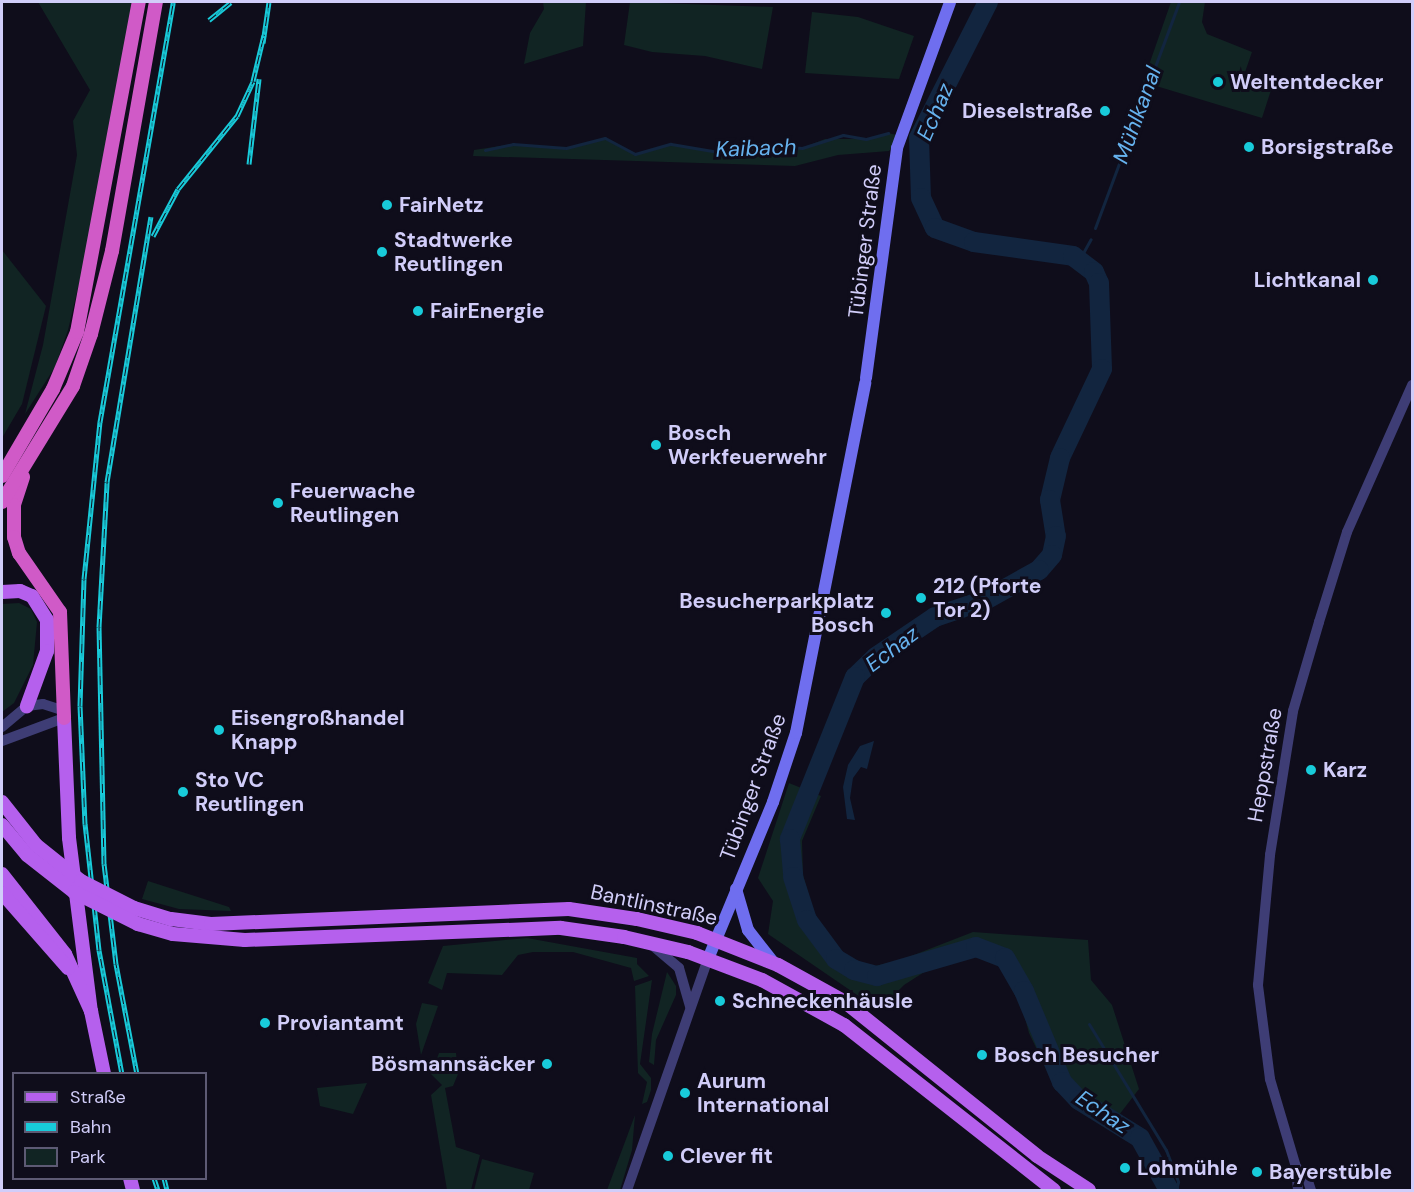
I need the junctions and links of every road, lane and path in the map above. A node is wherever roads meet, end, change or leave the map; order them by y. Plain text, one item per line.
1 (139, 2) edge
2 (156, 2) edge
3 (950, 2) edge
4 (1413, 385) edge
5 (25, 466) junction
6 (2, 476) edge
7 (2, 502) edge
8 (2, 592) edge
9 (27, 706) junction
10 (64, 715) junction
11 (2, 727) edge
12 (2, 741) edge
13 (2, 802) edge
14 (2, 825) edge
15 (32, 850) junction
16 (2, 874) edge
17 (736, 888) junction
18 (2, 893) edge
19 (715, 939) junction
20 (644, 940) junction
21 (708, 959) junction
22 (773, 962) junction
23 (71, 970) junction
24 (691, 1009) junction
25 (91, 1011) junction
26 (104, 1072) edge
27 (1021, 1166) junction
28 (1296, 1167) junction
29 (1296, 1188) edge
30 (1035, 1190) edge
31 (627, 1191) edge
32 (1054, 1191) edge
33 (1089, 1191) edge
34 (1311, 1191) edge

1 - 6 highway
2 - 5 highway
3 - 17 main road, Tübinger Straße
4 - 28 street, Heppstraße
5 - 7 highway
5 - 10 highway
8 - 9 main road
9 - 10 street
9 - 11 street
10 - 12 street
10 - 25 main road
13 - 15 main road
14 - 15 main road
15 - 19 main road, Bantlinstraße, bridge
15 - 20 main road, Bantlinstraße, bridge
16 - 23 main road
17 - 19 main road, Tübinger Straße
17 - 22 main road
18 - 23 main road
19 - 21 main road, Tübinger Straße
19 - 22 main road, Bantlinstraße
20 - 21 main road, Bantlinstraße
20 - 24 street
21 - 24 street, Tübinger Straße
21 - 27 main road, Bantlinstraße
22 - 33 main road, Bantlinstraße
23 - 25 main road
24 - 31 street, Tübinger Straße
25 - 26 main road
27 - 30 main road
27 - 32 main road, Bantlinstraße
28 - 29 street, Heppstraße
28 - 34 street, Heppstraße

